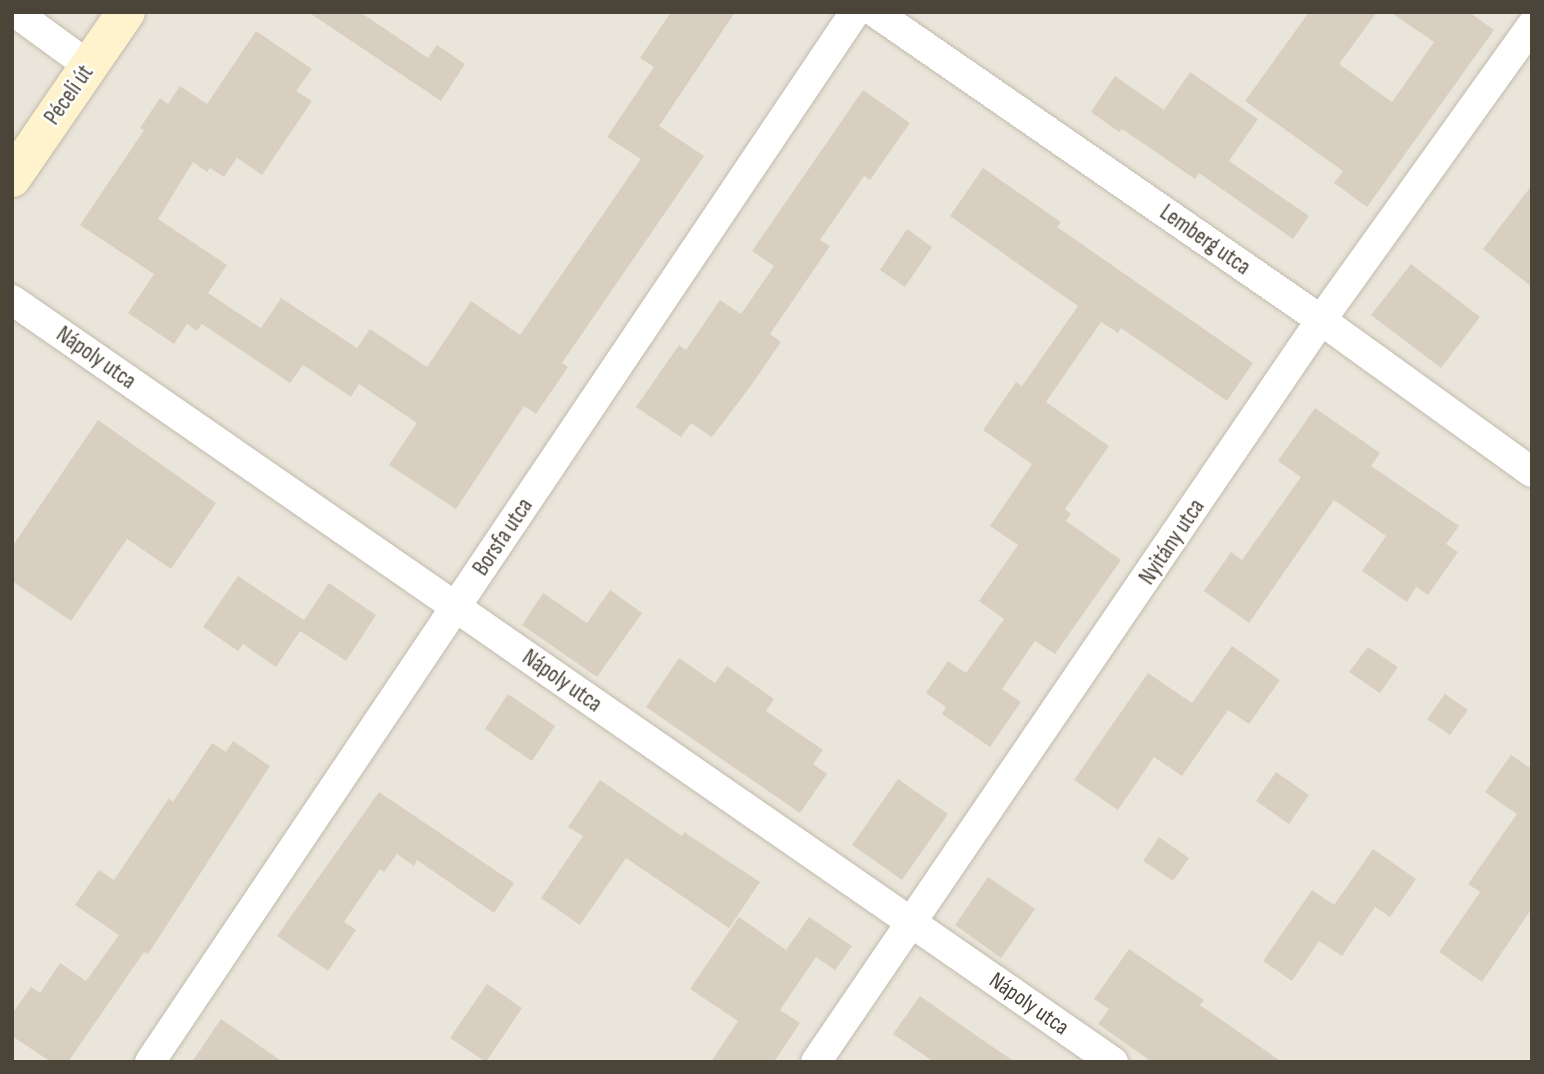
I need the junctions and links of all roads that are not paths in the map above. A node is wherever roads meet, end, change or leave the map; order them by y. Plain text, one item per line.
1 (15, 12) edge
2 (126, 12) edge
3 (855, 12) edge
4 (875, 12) edge
5 (1532, 25) edge
6 (89, 66) junction
7 (12, 178) edge
8 (12, 300) edge
9 (1321, 320) junction
10 (1532, 472) edge
11 (456, 608) junction
12 (911, 922) junction
13 (150, 1062) edge
14 (816, 1062) edge
15 (1113, 1062) edge

1 - 6 street
2 - 6 main road, Péceli út
3 - 11 street, Borsfa utca
4 - 9 street, Lemberg utca
5 - 9 street, Nyitány utca
6 - 7 main road, Péceli út
8 - 11 street, Nápoly utca
9 - 10 street, Lemberg utca
9 - 12 street, Nyitány utca
11 - 12 street, Nápoly utca
11 - 13 street, Borsfa utca
12 - 14 street, Nyitány utca
12 - 15 street, Nápoly utca

